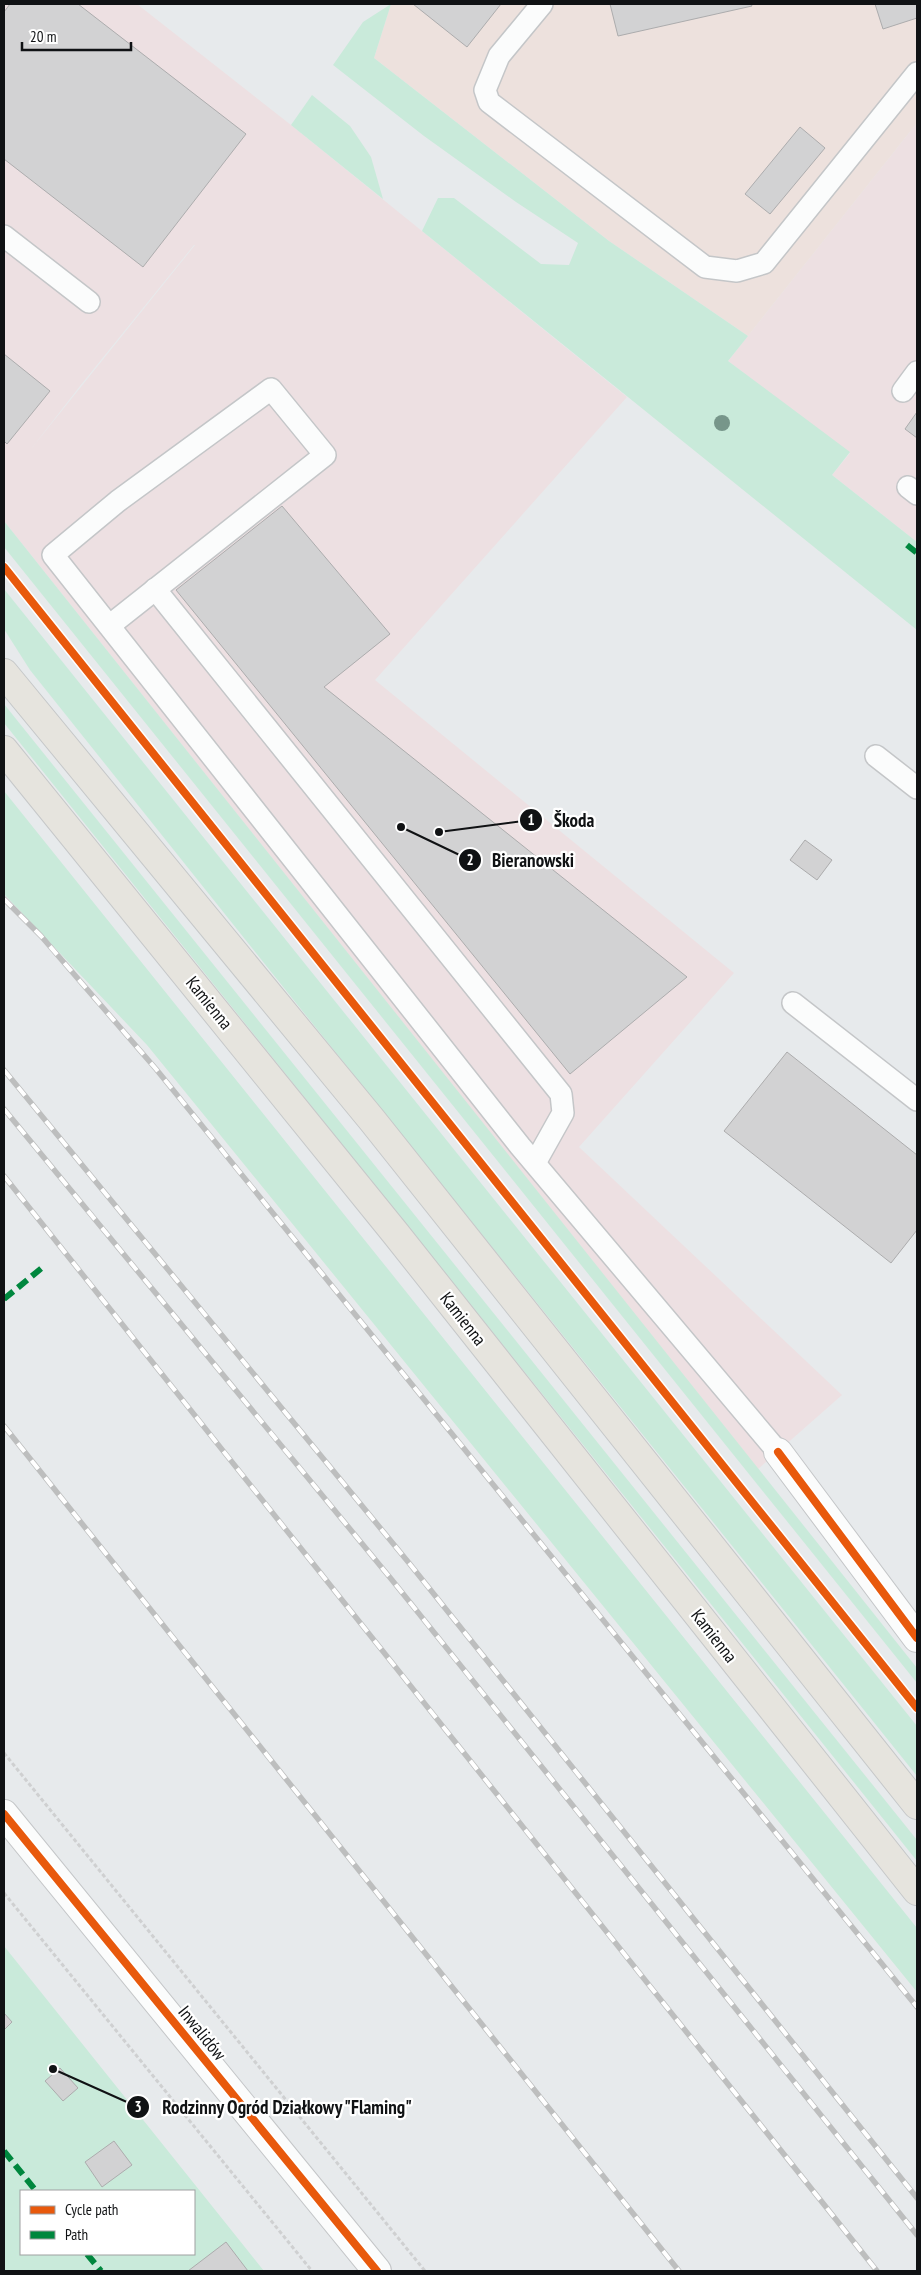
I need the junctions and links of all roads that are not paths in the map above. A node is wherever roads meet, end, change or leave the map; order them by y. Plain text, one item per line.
1 (542, 4) edge
2 (917, 73) edge
3 (4, 236) edge
4 (89, 302) dead end
5 (917, 372) edge
6 (902, 391) dead end
7 (156, 589) junction
8 (109, 626) junction
9 (4, 673) edge
10 (4, 750) edge
11 (876, 756) dead end
12 (917, 788) edge
13 (793, 1003) dead end
14 (917, 1100) edge
15 (535, 1163) junction
16 (778, 1452) joint
17 (917, 1638) edge
18 (917, 1805) edge
19 (4, 1814) edge
20 (917, 1892) edge
21 (376, 2271) edge

1 - 2 lane
3 - 4 lane
5 - 6 lane
7 - 8 lane
7 - 8 lane
7 - 15 lane
8 - 15 lane
9 - 18 main road
10 - 20 main road, Kamienna
11 - 12 lane
13 - 14 lane
15 - 16 lane
16 - 17 street
19 - 21 street, Inwalidów

